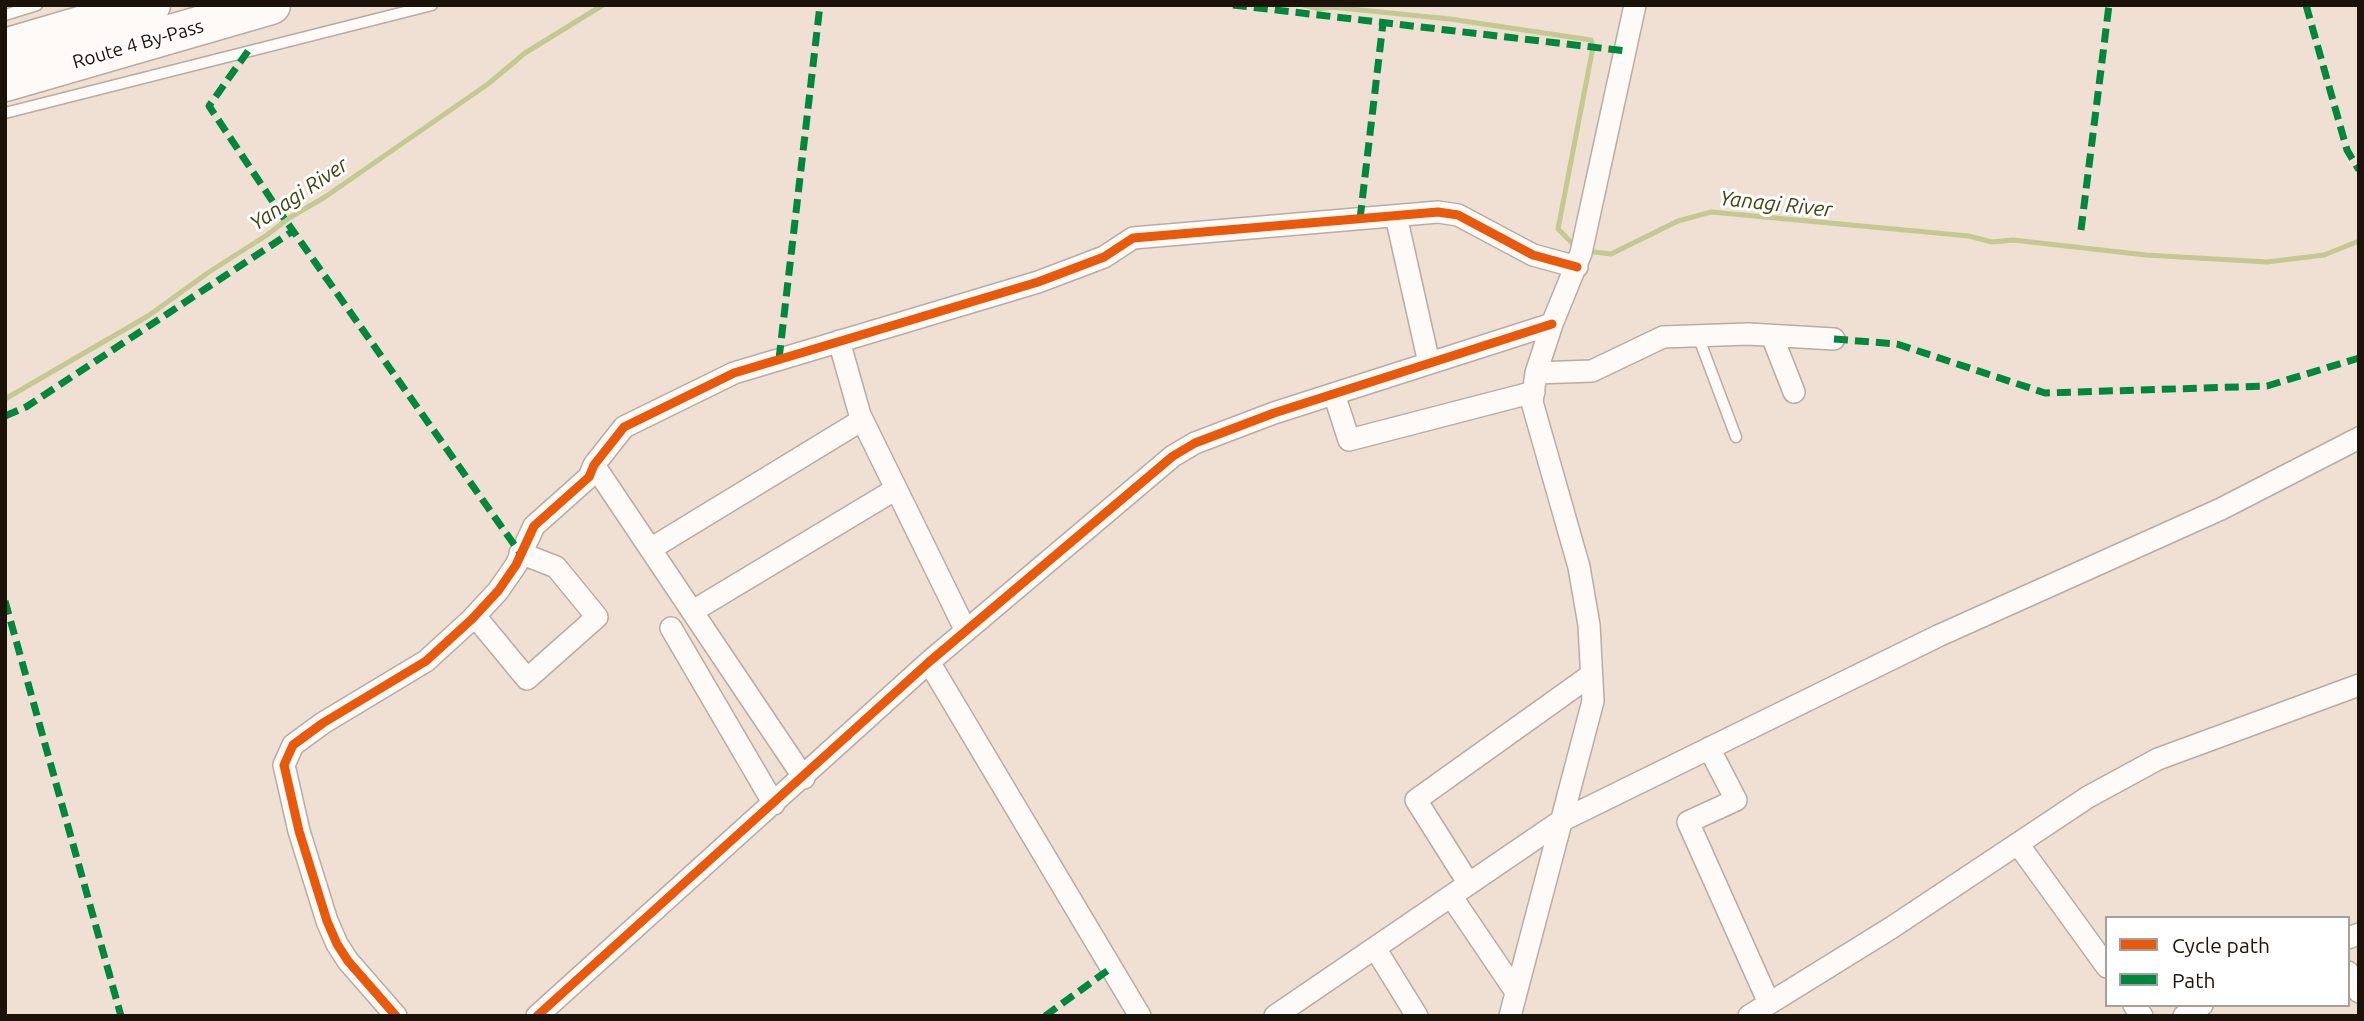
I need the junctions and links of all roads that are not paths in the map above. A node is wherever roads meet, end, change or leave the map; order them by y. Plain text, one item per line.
1 (37, 5) edge
2 (151, 5) edge
3 (271, 5) edge
4 (432, 5) edge
5 (1635, 5) edge
6 (5, 15) edge
7 (5, 48) edge
8 (5, 82) edge
9 (5, 113) edge
10 (1396, 216) junction
11 (1577, 267) junction
12 (1552, 324) junction
13 (1698, 336) junction
14 (1772, 336) junction
15 (1834, 339) dead end
16 (839, 341) junction
17 (1429, 363) junction
18 (1535, 382) junction
19 (1794, 392) dead end
20 (1334, 394) junction
21 (862, 420) junction
22 (1736, 437) dead end
23 (2359, 438) edge
24 (594, 465) junction
25 (896, 488) junction
26 (652, 548) junction
27 (520, 553) junction
28 (693, 611) junction
29 (475, 616) junction
30 (671, 628) dead end
31 (966, 631) junction
32 (929, 662) junction
33 (1591, 675) junction
34 (2359, 685) edge
35 (1709, 748) junction
36 (804, 778) junction
37 (774, 804) junction
38 (1561, 821) junction
39 (2018, 844) junction
40 (1460, 890) junction
41 (1375, 948) junction
42 (2105, 964) edge
43 (2350, 976) edge
44 (1516, 992) junction
45 (2359, 992) edge
46 (1769, 1003) junction
47 (2200, 1007) edge
48 (1304, 1008) edge
49 (396, 1016) edge
50 (537, 1016) edge
51 (1140, 1016) edge
52 (1275, 1016) edge
53 (1417, 1016) edge
54 (1510, 1016) edge
55 (1749, 1016) edge
56 (2184, 1016) edge

1 - 6 lane
2 - 7 highway, Route 4 By-Pass
3 - 8 highway, Route 4 By-Pass
4 - 9 lane
5 - 11 street
10 - 11 street
10 - 16 street
10 - 17 street
11 - 12 street
12 - 17 street
12 - 18 street
13 - 14 street
13 - 18 street
13 - 22 lane
14 - 15 street
14 - 19 street
16 - 21 street
16 - 24 street
17 - 20 street
18 - 20 street
18 - 33 street
20 - 31 street
21 - 25 street
21 - 26 street
23 - 35 street
24 - 26 street
24 - 27 street
25 - 28 street
25 - 31 street
26 - 28 street
27 - 29 street
27 - 29 street
28 - 36 street
29 - 49 street
30 - 37 street
31 - 32 street
32 - 36 street
32 - 51 street
33 - 38 street
33 - 40 street
34 - 39 street
35 - 38 street
35 - 46 street
36 - 37 street
37 - 50 street
38 - 40 street
38 - 44 street
39 - 42 street
39 - 46 street
40 - 41 street
40 - 44 street
41 - 48 street
41 - 53 street
43 - 45 street
44 - 54 street
46 - 55 street
47 - 56 street
48 - 52 street

